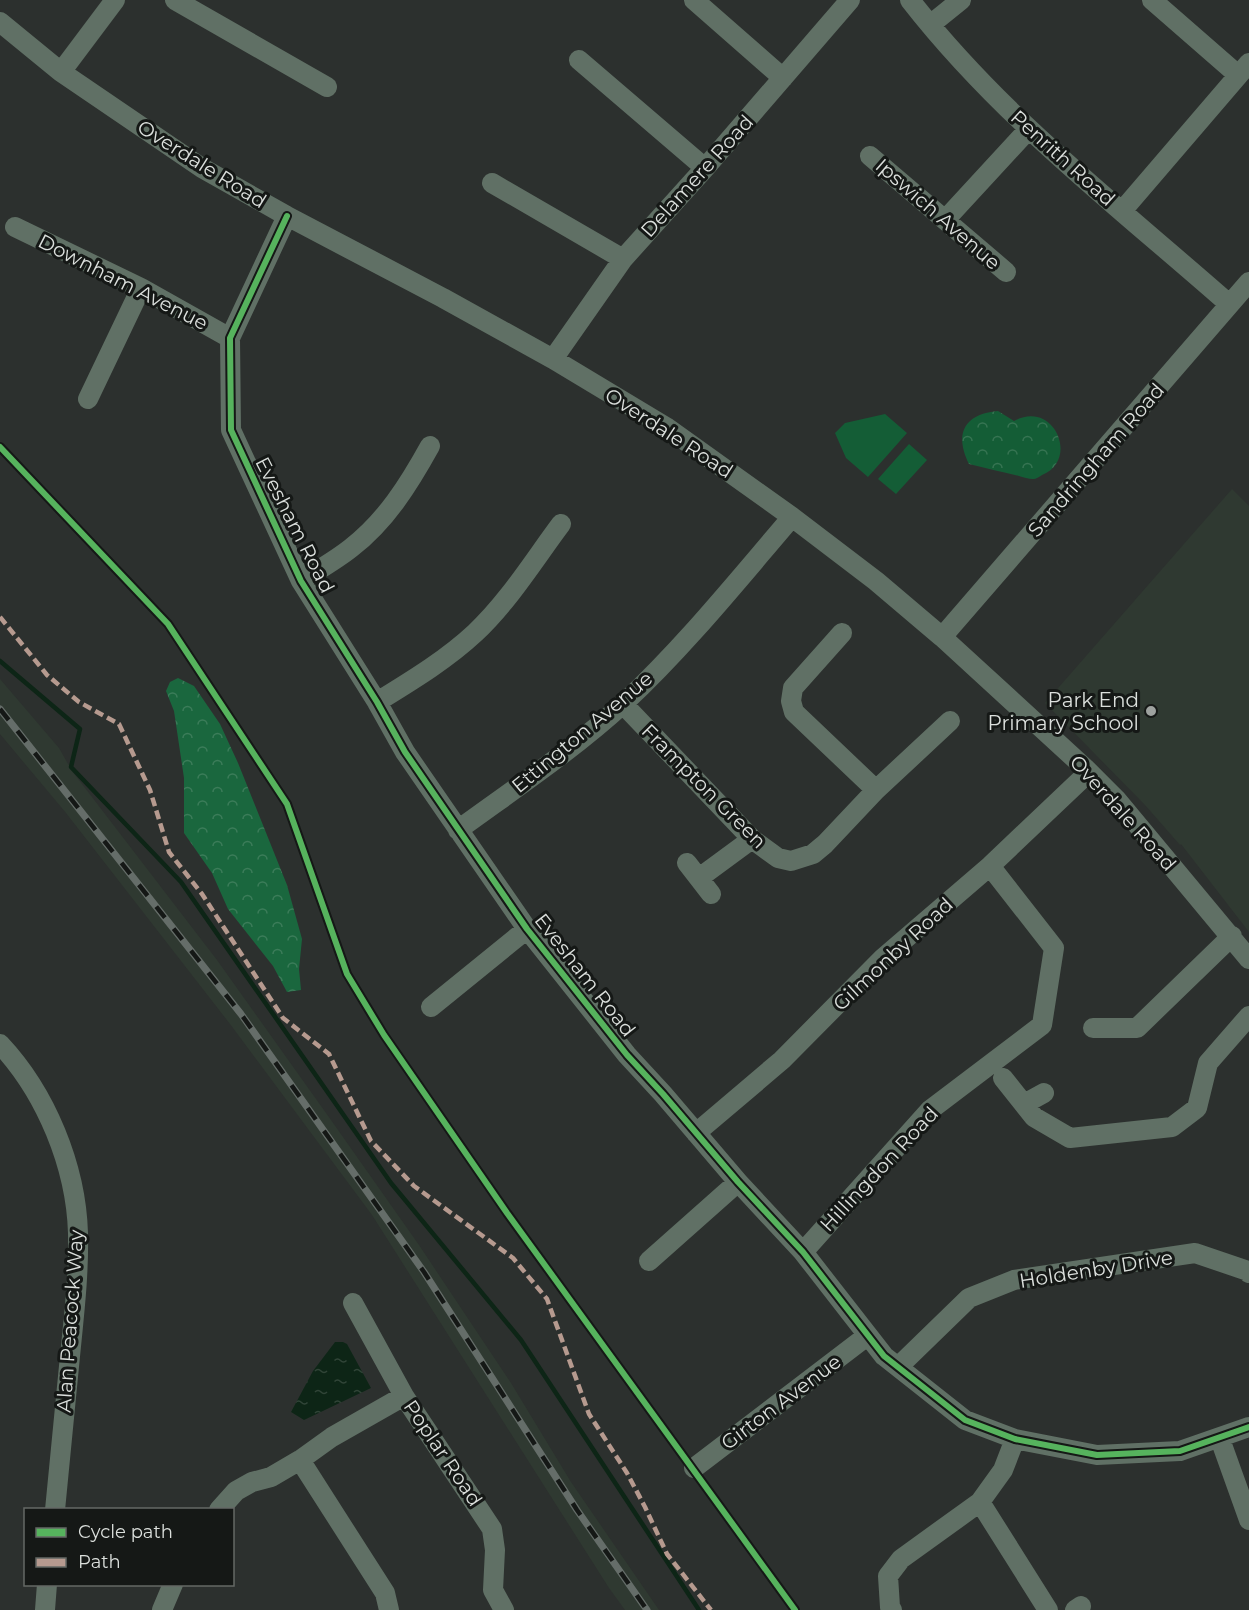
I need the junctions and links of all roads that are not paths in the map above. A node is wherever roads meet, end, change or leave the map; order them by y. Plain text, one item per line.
1 (115, 0) edge
2 (175, 0) edge
3 (694, 0) edge
4 (850, 0) edge
5 (910, 0) edge
6 (961, 0) edge
7 (1152, 0) edge
8 (0, 22) edge
9 (930, 25) junction
10 (579, 60) dead end
11 (1244, 69) edge
12 (61, 72) junction
13 (783, 78) junction
14 (327, 87) dead end
15 (1028, 130) junction
16 (870, 156) dead end
17 (705, 168) junction
18 (492, 183) dead end
19 (1122, 211) junction
20 (287, 216) junction
21 (945, 220) junction
22 (15, 227) dead end
23 (623, 259) junction
24 (1006, 272) dead end
25 (1249, 282) edge
26 (141, 288) junction
27 (1229, 304) junction
28 (230, 338) junction
29 (553, 359) junction
30 (88, 399) dead end
31 (430, 446) dead end
32 (792, 517) junction
33 (561, 524) dead end
34 (301, 581) junction
35 (842, 633) dead end
36 (942, 637) junction
37 (377, 702) junction
38 (623, 704) junction
39 (950, 721) dead end
40 (1089, 772) junction
41 (876, 790) junction
42 (458, 830) junction
43 (752, 839) junction
44 (990, 866) junction
45 (699, 878) dead end
46 (527, 928) junction
47 (1232, 936) junction
48 (1249, 959) edge
49 (431, 1007) dead end
50 (1249, 1016) edge
51 (1093, 1028) dead end
52 (0, 1044) edge
53 (1003, 1078) dead end
54 (1044, 1093) dead end
55 (1024, 1104) junction
56 (696, 1134) junction
57 (738, 1182) junction
58 (803, 1252) junction
59 (649, 1261) dead end
60 (1249, 1273) edge
61 (353, 1303) dead end
62 (867, 1336) junction
63 (898, 1367) junction
64 (404, 1396) junction
65 (1249, 1427) edge
66 (1015, 1439) junction
67 (1220, 1439) junction
68 (300, 1461) junction
69 (694, 1468) dead end
70 (980, 1502) junction
71 (55, 1508) edge
72 (220, 1508) edge
73 (1249, 1521) edge
74 (47, 1586) edge
75 (172, 1586) edge
76 (45, 1610) edge
77 (162, 1610) edge
78 (389, 1610) edge
79 (504, 1610) edge
80 (892, 1610) edge
81 (1048, 1610) edge

1 - 12 street
2 - 14 street
3 - 13 street
4 - 13 street, Delamere Road
5 - 9 street, Penrith Road
6 - 9 street
7 - 11 street
8 - 12 street, Overdale Road
9 - 15 street, Penrith Road
10 - 17 street
11 - 19 street
12 - 20 street, Overdale Road
13 - 17 street, Delamere Road
15 - 19 street, Penrith Road
15 - 21 street
16 - 21 street, Ipswich Avenue
17 - 23 street, Delamere Road
18 - 23 street
19 - 27 street, Penrith Road
20 - 28 street, Evesham Road
20 - 29 street, Overdale Road
21 - 24 street, Ipswich Avenue
22 - 26 street, Downham Avenue
23 - 29 street, Delamere Road
25 - 27 street, Sandringham Road
26 - 28 street, Downham Avenue
26 - 30 street
27 - 36 street, Sandringham Road
28 - 34 street, Evesham Road
29 - 32 street, Overdale Road
31 - 34 street
32 - 36 street, Overdale Road
32 - 38 street, Ettington Avenue
33 - 37 street
34 - 37 street, Evesham Road
35 - 41 street
36 - 40 street, Overdale Road
37 - 42 street, Evesham Road
38 - 42 street, Ettington Avenue
38 - 43 street, Frampton Green
39 - 41 street, Frampton Green
40 - 44 street, Gilmonby Road
40 - 47 street, Overdale Road
41 - 43 street, Frampton Green
42 - 46 street, Evesham Road
43 - 45 street
44 - 56 street, Gilmonby Road
44 - 58 street, Hillingdon Road
46 - 49 street
46 - 56 street, Evesham Road
47 - 48 street, Overdale Road
47 - 51 street
50 - 55 street
52 - 71 street, Alan Peacock Way
53 - 55 street
54 - 55 street
56 - 57 street, Evesham Road
57 - 58 street, Evesham Road
57 - 59 street
58 - 62 street, Evesham Road
60 - 63 street, Holdenby Drive
61 - 64 street, Poplar Road
62 - 63 street, Evesham Road
62 - 69 street, Girton Avenue
63 - 66 street, Evesham Road
64 - 68 street
64 - 79 street, Poplar Road
65 - 67 street, Evesham Road
66 - 67 street, Evesham Road
66 - 70 street
67 - 73 street
68 - 72 street
68 - 78 street
70 - 80 street
70 - 81 street
74 - 76 street
75 - 77 street

